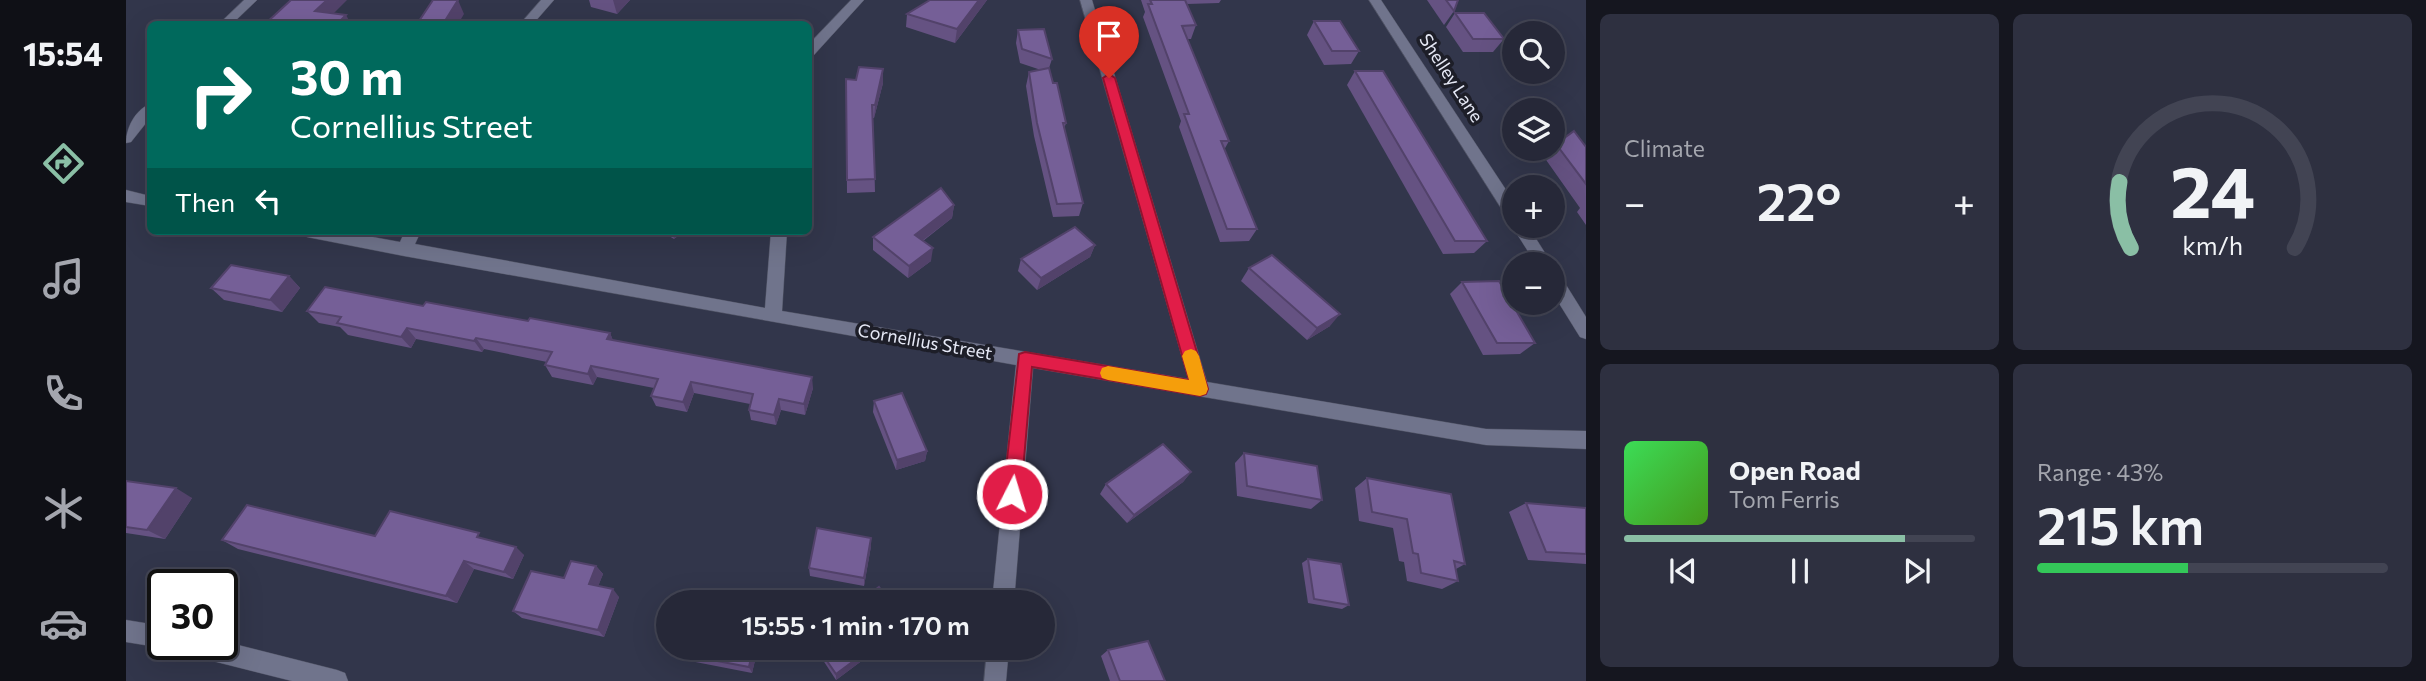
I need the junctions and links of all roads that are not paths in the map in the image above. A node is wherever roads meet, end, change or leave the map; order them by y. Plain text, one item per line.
1 (251, 0) edge
2 (548, 0) edge
3 (858, 0) edge
4 (1086, 0) edge
5 (1375, 0) edge
6 (228, 21) edge
7 (529, 21) edge
8 (812, 50) edge
9 (147, 113) edge
10 (126, 138) edge
11 (126, 196) edge
12 (1502, 196) edge
13 (147, 200) edge
14 (327, 235) edge
15 (411, 235) edge
16 (779, 235) edge
17 (404, 250) junction
18 (1565, 298) edge
19 (773, 316) junction
20 (1586, 332) edge
21 (1025, 359) junction
22 (1200, 389) junction
23 (1586, 440) edge
24 (1004, 590) edge
25 (126, 631) edge
26 (147, 634) edge
27 (238, 656) edge
28 (997, 660) edge
29 (337, 681) edge
30 (995, 681) edge

1 - 6 street
2 - 7 street
3 - 8 street
4 - 22 street
5 - 12 street, Shelley Lane
9 - 10 street
11 - 13 street
14 - 17 street, Cornellius Street
15 - 17 street
16 - 19 street
17 - 19 street, Cornellius Street
18 - 20 street
19 - 21 street, Cornellius Street
21 - 22 street, Cornellius Street
21 - 24 street
22 - 23 street, Cornellius Street
25 - 26 street
27 - 29 street
28 - 30 street

